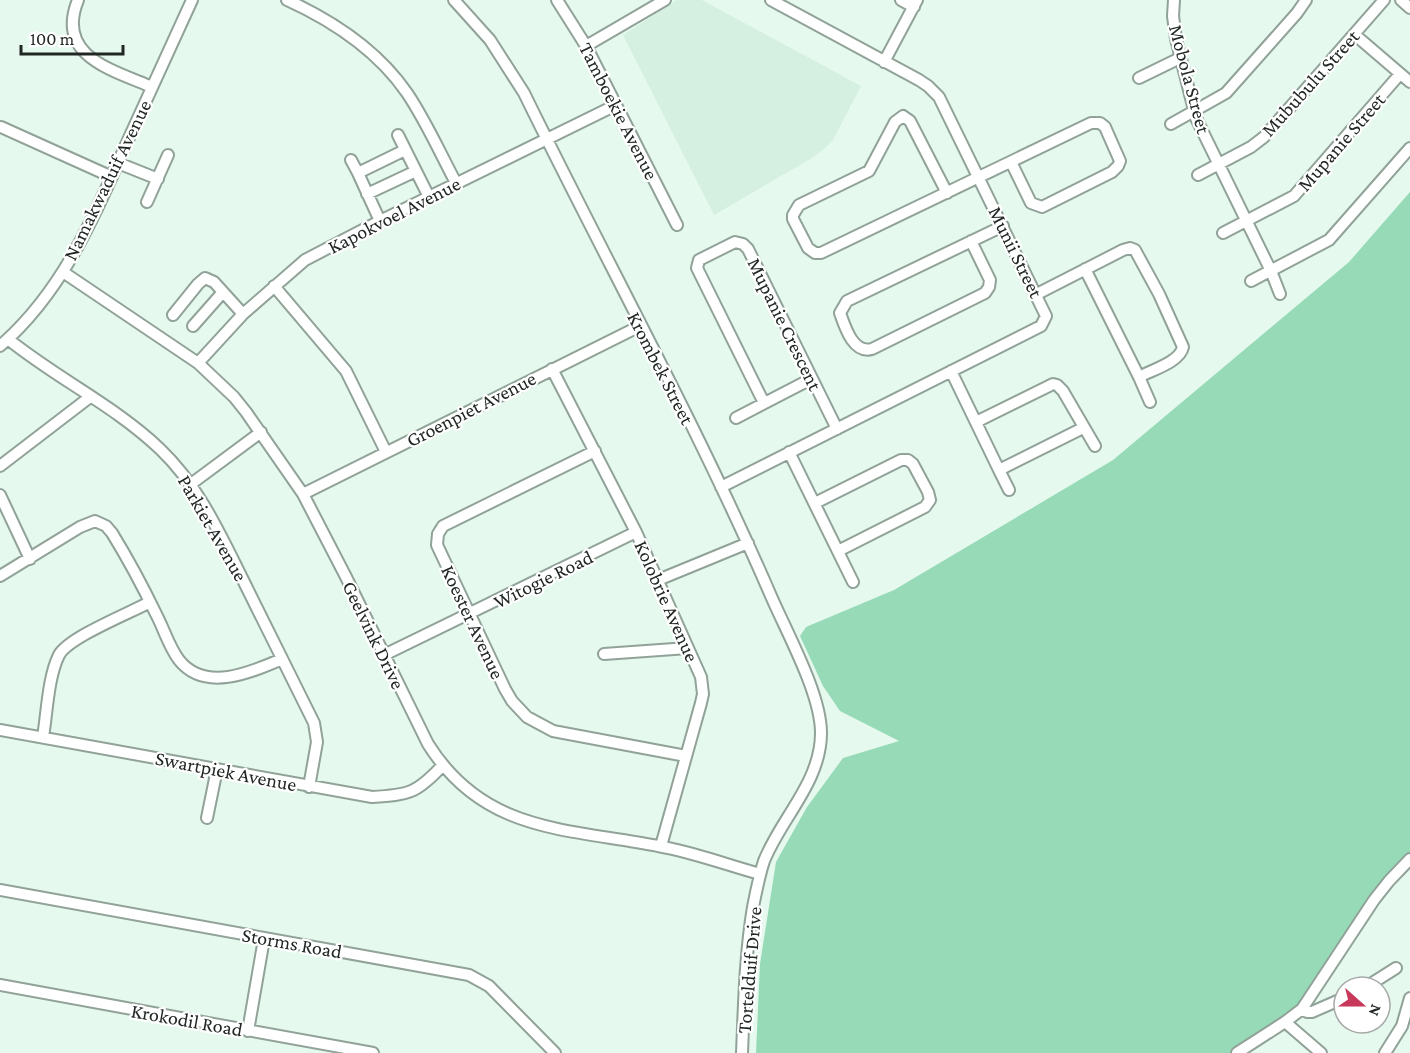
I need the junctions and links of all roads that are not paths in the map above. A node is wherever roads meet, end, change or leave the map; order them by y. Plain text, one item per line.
1 (78, 0) edge
2 (192, 0) edge
3 (287, 0) edge
4 (454, 0) edge
5 (557, 0) edge
6 (665, 0) edge
7 (771, 0) edge
8 (901, 0) edge
9 (1174, 0) edge
10 (1306, 0) edge
11 (1384, 0) edge
12 (1401, 0) edge
13 (915, 3) edge
14 (1410, 8) edge
15 (1354, 34) junction
16 (586, 46) junction
17 (1180, 58) junction
18 (884, 62) junction
19 (1400, 74) junction
20 (1139, 78) dead end
21 (1410, 82) edge
22 (152, 87) junction
23 (616, 105) junction
24 (1194, 111) junction
25 (1171, 124) dead end
26 (0, 127) edge
27 (398, 135) dead end
28 (547, 140) junction
29 (1410, 148) edge
30 (405, 150) junction
31 (168, 155) dead end
32 (351, 160) dead end
33 (118, 162) junction
34 (1011, 162) junction
35 (1217, 164) junction
36 (416, 171) junction
37 (358, 173) junction
38 (1198, 175) dead end
39 (112, 177) junction
40 (980, 177) junction
41 (158, 179) junction
42 (456, 183) junction
43 (947, 193) junction
44 (368, 194) junction
45 (429, 197) junction
46 (147, 202) dead end
47 (380, 221) junction
48 (1247, 221) junction
49 (677, 225) dead end
50 (1003, 226) junction
51 (1223, 233) dead end
52 (971, 241) junction
53 (1085, 269) junction
54 (1271, 271) junction
55 (63, 272) junction
56 (1251, 281) dead end
57 (274, 286) junction
58 (223, 292) junction
59 (1036, 294) junction
60 (1280, 294) dead end
61 (243, 314) junction
62 (174, 315) dead end
63 (193, 326) dead end
64 (640, 326) junction
65 (4, 342) edge
66 (198, 363) junction
67 (552, 369) junction
68 (951, 371) junction
69 (1139, 377) junction
70 (811, 379) junction
71 (90, 397) junction
72 (1150, 402) dead end
73 (764, 403) junction
74 (736, 418) dead end
75 (976, 422) junction
76 (1083, 428) junction
77 (837, 429) junction
78 (261, 432) junction
79 (1095, 446) dead end
80 (595, 450) junction
81 (386, 452) junction
82 (789, 452) junction
83 (0, 466) edge
84 (1003, 468) junction
85 (191, 483) junction
86 (721, 487) junction
87 (1009, 490) dead end
88 (303, 494) junction
89 (0, 495) edge
90 (815, 503) junction
91 (636, 532) junction
92 (748, 543) junction
93 (838, 550) junction
94 (30, 559) junction
95 (0, 576) edge
96 (658, 580) junction
97 (853, 582) dead end
98 (150, 602) junction
99 (469, 615) junction
100 (688, 648) junction
101 (604, 654) dead end
102 (384, 655) junction
103 (282, 659) junction
104 (0, 730) edge
105 (43, 737) junction
106 (686, 756) junction
107 (818, 758) joint
108 (442, 766) junction
109 (217, 769) junction
110 (309, 786) junction
111 (207, 818) dead end
112 (661, 846) junction
113 (1410, 859) edge
114 (760, 874) junction
115 (0, 890) edge
116 (264, 939) junction
117 (1396, 968) dead end
118 (1385, 975) edge
119 (0, 985) edge
120 (1410, 998) edge
121 (1332, 1003) edge
122 (1302, 1010) junction
123 (1285, 1022) junction
124 (248, 1031) junction
125 (373, 1053) edge
126 (555, 1053) edge
127 (742, 1053) edge
128 (1237, 1053) edge
129 (1320, 1053) edge
130 (1384, 1053) edge

1 - 22 street
2 - 22 street, Namakwaduif Avenue
3 - 42 street
4 - 28 street, Krombek Street
5 - 16 street, Tamboekie Avenue
6 - 16 street
7 - 18 street, Munii Street
8 - 13 street
9 - 17 street, Mobola Street
10 - 24 street
11 - 15 street, Mububulu Street
12 - 14 street
13 - 18 street
15 - 19 street
15 - 35 street, Mububulu Street
16 - 23 street, Tamboekie Avenue
17 - 20 street
17 - 24 street, Mobola Street
18 - 40 street, Munii Street
19 - 21 street
19 - 48 street, Mupanie Street
22 - 33 street, Namakwaduif Avenue
23 - 28 street, Kapokvoel Avenue
23 - 49 street, Tamboekie Avenue
24 - 25 street
24 - 35 street, Mobola Street
26 - 39 street
27 - 30 street
28 - 42 street, Kapokvoel Avenue
28 - 64 street, Krombek Street
29 - 54 street
30 - 36 street
30 - 37 street
31 - 41 street
32 - 37 street
33 - 39 street, Namakwaduif Avenue
33 - 41 street
34 - 34 street
34 - 40 street
35 - 38 street, Mububulu Street
35 - 48 street, Mobola Street
36 - 44 street
36 - 45 street
37 - 44 street
39 - 55 street, Namakwaduif Avenue
40 - 43 street
40 - 50 street, Munii Street
41 - 46 street
42 - 45 street, Kapokvoel Avenue
43 - 43 street
44 - 47 street
45 - 47 street, Kapokvoel Avenue
47 - 57 street, Kapokvoel Avenue
48 - 51 street
48 - 54 street, Mobola Street
50 - 52 street
50 - 59 street, Munii Street
52 - 52 street
53 - 59 street
53 - 69 street
53 - 69 street
54 - 56 street
54 - 60 street, Mobola Street
55 - 65 street, Namakwaduif Avenue
55 - 66 street, Geelvink Drive
57 - 61 street, Kapokvoel Avenue
57 - 81 street
58 - 61 street
58 - 62 street
58 - 63 street
59 - 68 street, Munii Street
61 - 66 street, Kapokvoel Avenue
64 - 67 street, Groenpiet Avenue
64 - 86 street, Krombek Street
65 - 71 street, Parkiet Avenue
66 - 78 street, Geelvink Drive
67 - 80 street, Kolobrie Avenue
67 - 81 street, Groenpiet Avenue
68 - 75 street
68 - 77 street, Munii Street
69 - 72 street
70 - 73 street
70 - 73 street, Mupanie Crescent
70 - 77 street, Mupanie Crescent
71 - 83 street
71 - 85 street, Parkiet Avenue
73 - 74 street
75 - 76 street
75 - 84 street
76 - 79 street
76 - 84 street
77 - 82 street, Munii Street
78 - 85 street
78 - 88 street, Geelvink Drive
80 - 91 street, Kolobrie Avenue
80 - 99 street, Koester Avenue
81 - 88 street, Groenpiet Avenue
82 - 86 street, Munii Street
82 - 90 street
84 - 87 street
85 - 103 street, Parkiet Avenue
86 - 92 street, Krombek Street
88 - 102 street, Geelvink Drive
89 - 94 street
90 - 93 street
90 - 93 street
91 - 96 street, Kolobrie Avenue
91 - 99 street, Witogie Road
92 - 96 street
92 - 107 street, Krombek Street
93 - 97 street
94 - 95 street
94 - 98 street
96 - 100 street, Kolobrie Avenue
98 - 103 street
98 - 105 street
99 - 102 street, Witogie Road
99 - 106 street, Koester Avenue
100 - 101 street
100 - 106 street, Kolobrie Avenue
102 - 108 street, Geelvink Drive
103 - 110 street, Parkiet Avenue
104 - 105 street, Swartpiek Avenue
105 - 109 street, Swartpiek Avenue
106 - 112 street, Kolobrie Avenue
107 - 114 street, Tortelduif Drive
108 - 110 street, Swartpiek Avenue
108 - 112 street, Geelvink Drive
109 - 110 street, Swartpiek Avenue
109 - 111 street
112 - 114 street, Geelvink Drive
113 - 122 street
114 - 127 street, Tortelduif Drive
115 - 116 street, Storms Road
116 - 124 street
116 - 126 street, Storms Road
117 - 118 street
119 - 124 street, Krokodil Road
120 - 130 street
121 - 122 street
122 - 123 street
123 - 128 street
123 - 129 street
124 - 125 street, Krokodil Road

